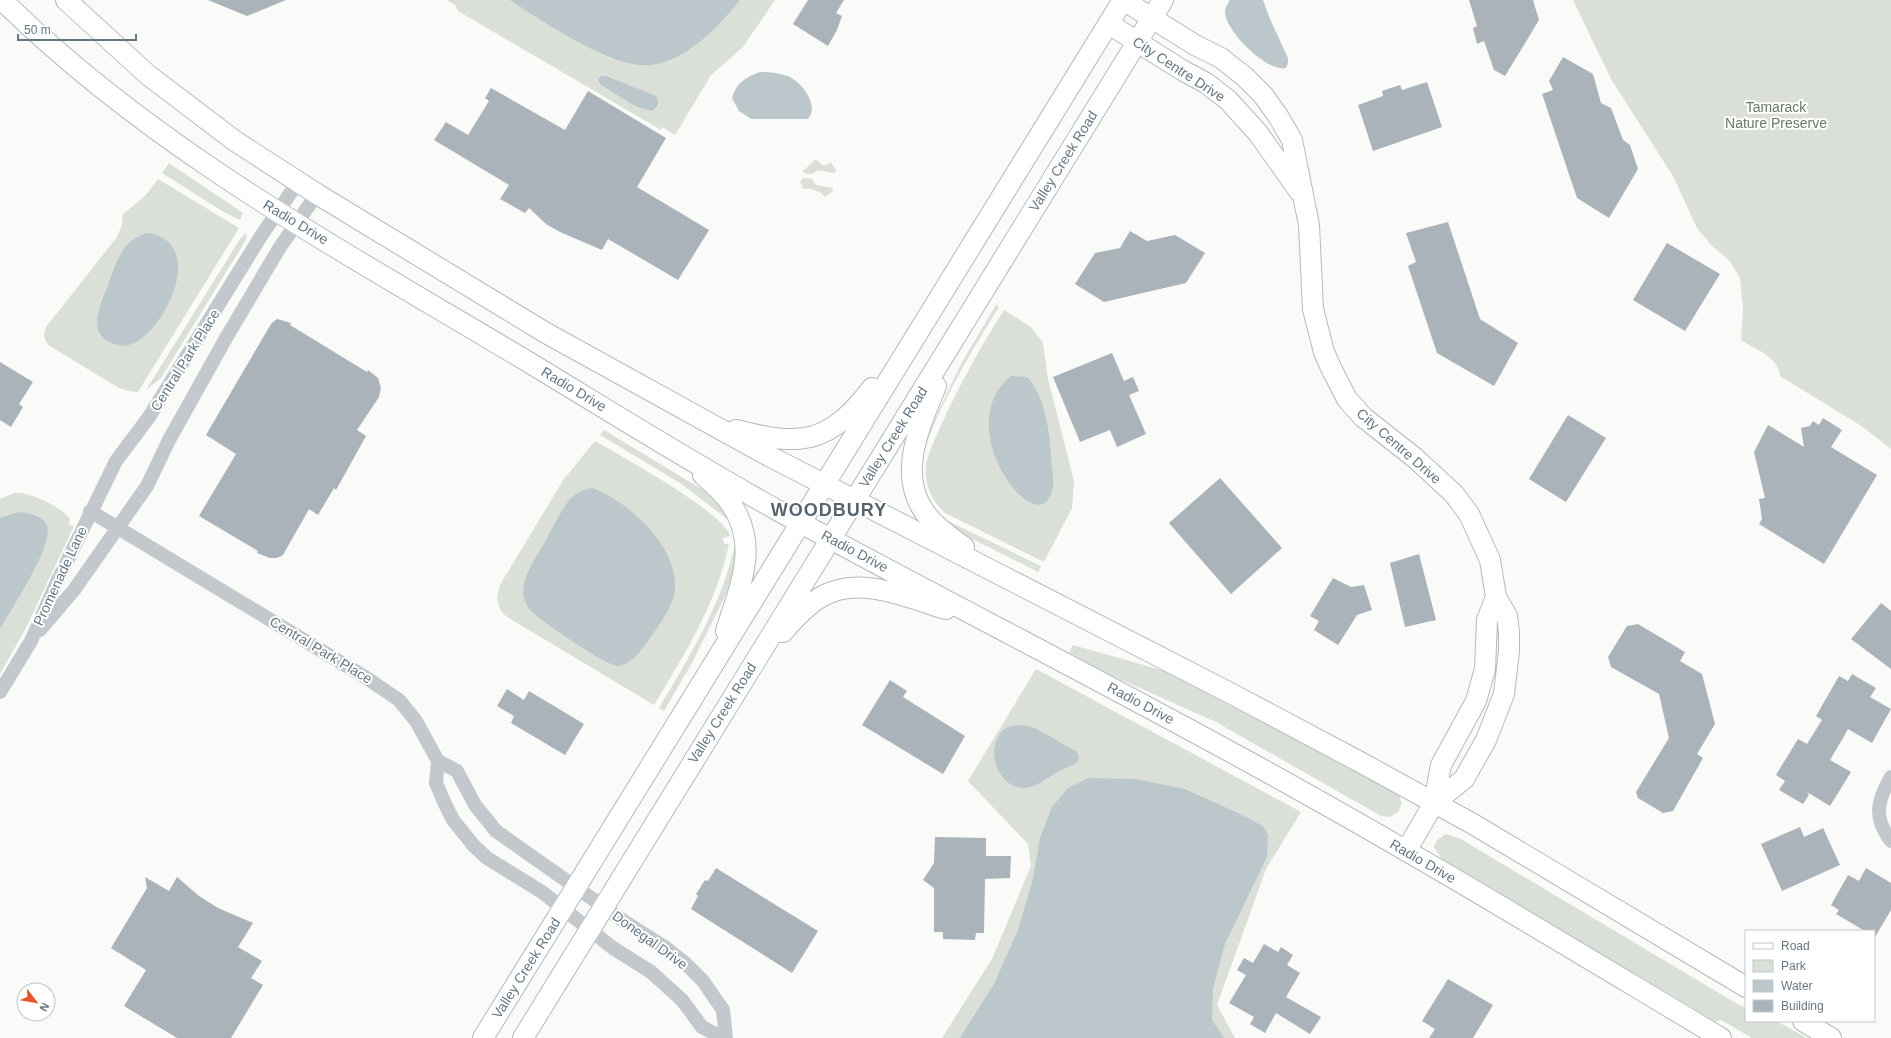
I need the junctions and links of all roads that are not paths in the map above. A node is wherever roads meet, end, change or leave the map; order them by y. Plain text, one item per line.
1 (2, 0) edge
2 (66, 0) edge
3 (1123, 0) edge
4 (1163, 0) edge
5 (1152, 18) junction
6 (1109, 24) junction
7 (1137, 42) junction
8 (298, 182) junction
9 (318, 194) junction
10 (1302, 196) junction
11 (278, 211) junction
12 (298, 223) junction
13 (934, 307) junction
14 (962, 325) junction
15 (704, 422) junction
16 (685, 456) junction
17 (825, 485) junction
18 (854, 500) junction
19 (90, 511) junction
20 (801, 523) junction
21 (118, 528) junction
22 (830, 538) junction
23 (1006, 579) junction
24 (1496, 597) junction
25 (983, 619) junction
26 (31, 641) junction
27 (717, 660) junction
28 (750, 668) junction
29 (0, 692) edge
30 (438, 761) junction
31 (1891, 777) edge
32 (1434, 803) junction
33 (1891, 840) edge
34 (1406, 851) junction
35 (576, 887) junction
36 (603, 906) junction
37 (563, 909) junction
38 (589, 929) junction
39 (1745, 986) edge
40 (1805, 1022) edge
41 (483, 1038) edge
42 (523, 1038) edge
43 (724, 1038) edge
44 (1721, 1038) edge
45 (1831, 1038) edge

1 - 11 main road, Radio Drive
2 - 8 main road
3 - 5 main road, City Centre Drive
3 - 6 main road, Valley Creek Road
4 - 5 main road, Valley Creek Road
5 - 7 main road, Valley Creek Road
5 - 10 main road, City Centre Drive
6 - 7 main road, City Centre Drive
6 - 13 main road, Valley Creek Road
7 - 10 main road, City Centre Drive
7 - 14 main road, Valley Creek Road
8 - 9 main road
8 - 11 street, Central Park Place
9 - 12 street, Central Park Place
9 - 15 main road
10 - 24 main road, City Centre Drive
11 - 12 main road, Radio Drive
11 - 19 street, Central Park Place
12 - 16 main road, Radio Drive
12 - 21 street, Central Park Place
13 - 15 main road
13 - 17 main road, Valley Creek Road
14 - 18 main road, Valley Creek Road
14 - 23 main road
15 - 17 main road
16 - 20 main road, Radio Drive
16 - 27 main road
17 - 18 main road
17 - 20 main road, Valley Creek Road
18 - 22 main road, Valley Creek Road
18 - 23 main road
19 - 21 street, Central Park Place
19 - 26 street, Promenade Lane
20 - 22 main road, Radio Drive
20 - 27 main road, Valley Creek Road
21 - 26 street, Promenade Lane
21 - 30 street, Central Park Place
22 - 25 main road, Radio Drive
22 - 28 main road, Valley Creek Road
23 - 32 main road
24 - 32 main road, City Centre Drive
24 - 32 main road, City Centre Drive
25 - 28 main road
25 - 34 main road, Radio Drive
26 - 29 street, Promenade Lane
27 - 35 main road, Valley Creek Road
28 - 36 main road, Valley Creek Road
30 - 35 street
30 - 37 street
31 - 33 street
32 - 34 main road, City Centre Drive
32 - 39 main road
34 - 44 main road, Radio Drive
35 - 36 street
35 - 37 main road, Valley Creek Road
36 - 38 main road, Valley Creek Road
36 - 43 street, Donegal Drive
37 - 38 street
37 - 41 main road, Valley Creek Road
38 - 42 main road, Valley Creek Road
38 - 43 street, Donegal Drive
40 - 45 main road

